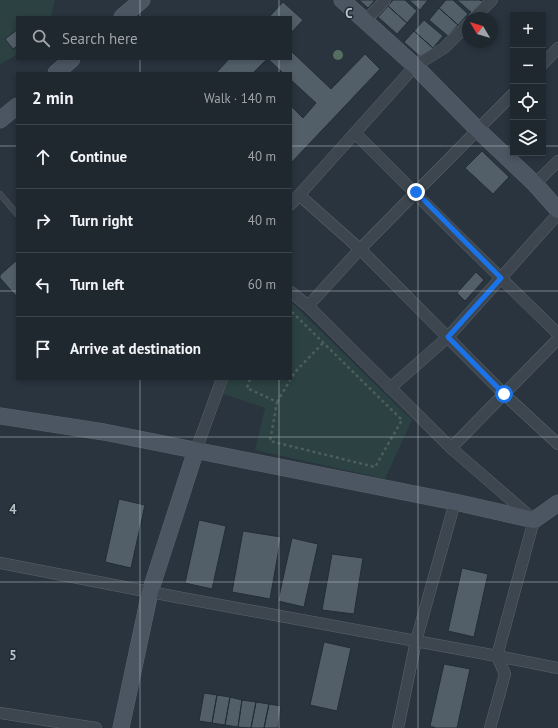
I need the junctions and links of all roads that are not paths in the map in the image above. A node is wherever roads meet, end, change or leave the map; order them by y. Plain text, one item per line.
1 (142, 0) edge
2 (342, 0) edge
3 (385, 0) edge
4 (492, 0) edge
5 (480, 12) edge
6 (123, 16) edge
7 (365, 21) junction
8 (462, 30) edge
9 (558, 48) edge
10 (71, 60) edge
11 (546, 61) edge
12 (415, 66) junction
13 (57, 72) edge
14 (510, 97) edge
15 (16, 107) edge
16 (0, 120) edge
17 (478, 130) junction
18 (355, 133) junction
19 (558, 161) edge
20 (535, 184) junction
21 (416, 192) junction
22 (0, 194) edge
23 (299, 195) junction
24 (292, 203) edge
25 (558, 210) edge
26 (16, 213) edge
27 (558, 214) edge
28 (360, 249) junction
29 (501, 278) junction
30 (292, 293) edge
31 (308, 306) junction
32 (558, 334) edge
33 (448, 337) junction
34 (558, 339) edge
35 (222, 380) edge
36 (390, 388) junction
37 (504, 394) junction
38 (0, 416) edge
39 (558, 444) edge
40 (451, 448) junction
41 (196, 450) junction
42 (455, 502) junction
43 (558, 503) edge
44 (534, 520) junction
45 (0, 563) edge
46 (150, 592) junction
47 (416, 641) junction
48 (497, 656) junction
49 (558, 668) edge
50 (0, 712) edge
51 (96, 728) edge
52 (121, 728) edge
53 (398, 728) edge
54 (490, 728) edge

1 - 6 street
2 - 7 street
3 - 7 street
4 - 5 street
7 - 12 street
8 - 12 street
9 - 11 street
10 - 13 street
12 - 17 street
12 - 18 street
14 - 17 street
15 - 16 street
17 - 20 street
17 - 21 street
18 - 21 street
18 - 23 street
19 - 20 street
20 - 25 street
21 - 28 street
21 - 29 street
22 - 26 lane
23 - 24 street
23 - 28 street
27 - 29 street
28 - 31 street
28 - 33 street
29 - 32 street
29 - 33 street
30 - 31 street
31 - 36 street
33 - 36 street
33 - 37 street
34 - 37 street
35 - 41 street
36 - 40 street
37 - 39 street
37 - 40 street
38 - 41 street
40 - 44 street
41 - 42 street
41 - 46 street
42 - 44 street
42 - 47 street
43 - 44 street
44 - 48 street
45 - 46 street
46 - 47 street
46 - 52 street
47 - 48 street
47 - 53 street
48 - 49 street
48 - 54 street
50 - 51 street

